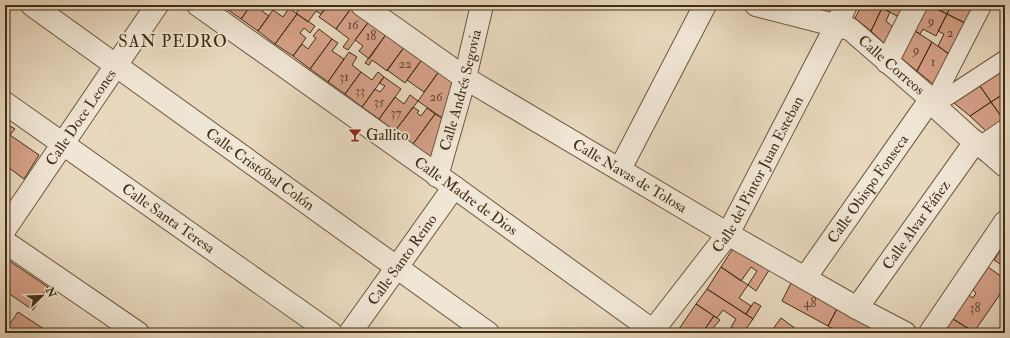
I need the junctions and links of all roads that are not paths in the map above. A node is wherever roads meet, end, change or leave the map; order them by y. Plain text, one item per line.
1 (32, 5) edge
2 (156, 5) edge
3 (198, 5) edge
4 (362, 5) edge
5 (482, 5) edge
6 (705, 5) edge
7 (756, 5) edge
8 (846, 5) edge
9 (916, 5) edge
10 (983, 5) edge
11 (836, 26) junction
12 (1005, 59) edge
13 (887, 62) junction
14 (116, 66) junction
15 (465, 78) junction
16 (930, 100) junction
17 (5, 103) edge
18 (1005, 131) edge
19 (64, 143) junction
20 (978, 144) junction
21 (1005, 166) edge
22 (620, 169) junction
23 (446, 181) junction
24 (1005, 222) edge
25 (5, 230) edge
26 (728, 234) junction
27 (5, 242) edge
28 (396, 267) junction
29 (805, 278) junction
30 (857, 308) junction
31 (653, 332) edge
32 (138, 333) edge
33 (331, 333) edge
34 (350, 333) edge
35 (488, 333) edge
36 (905, 333) edge
37 (930, 333) edge

1 - 14 street, Calle Cristóbal Colón
2 - 14 street, Calle Doce Leones
3 - 23 street, Calle Madre de Dios
4 - 15 street, Calle Navas de Tolosa
5 - 15 street, Calle Andrés Segovia
6 - 22 street
7 - 11 street, Calle Correos
8 - 11 street, Calle del Pintor Juan Esteban
9 - 13 street
10 - 16 street
11 - 13 street, Calle Correos
11 - 26 street, Calle del Pintor Juan Esteban
12 - 16 street
13 - 16 street, Calle Correos
14 - 19 street, Calle Doce Leones
14 - 28 street, Calle Cristóbal Colón
15 - 22 street, Calle Navas de Tolosa
15 - 23 street, Calle Andrés Segovia
16 - 20 street, Calle Correos
16 - 29 street, Calle Obispo Fonseca
17 - 19 street, Calle Santa Teresa
18 - 20 street, Calle Alvar Fáñez
19 - 25 street, Calle Doce Leones
19 - 33 street, Calle Santa Teresa
20 - 21 street, Calle Correos
20 - 30 street, Calle Alvar Fáñez
22 - 26 street, Calle Navas de Tolosa
23 - 28 street, Calle Santo Reino
23 - 31 street, Calle Madre de Dios
24 - 37 street
26 - 29 street, Calle Navas de Tolosa
26 - 31 street, Calle del Pintor Juan Esteban
27 - 32 street
28 - 34 street, Calle Santo Reino
28 - 35 street, Calle Cristóbal Colón
29 - 30 street, Calle Navas de Tolosa
30 - 36 street, Calle Navas de Tolosa

